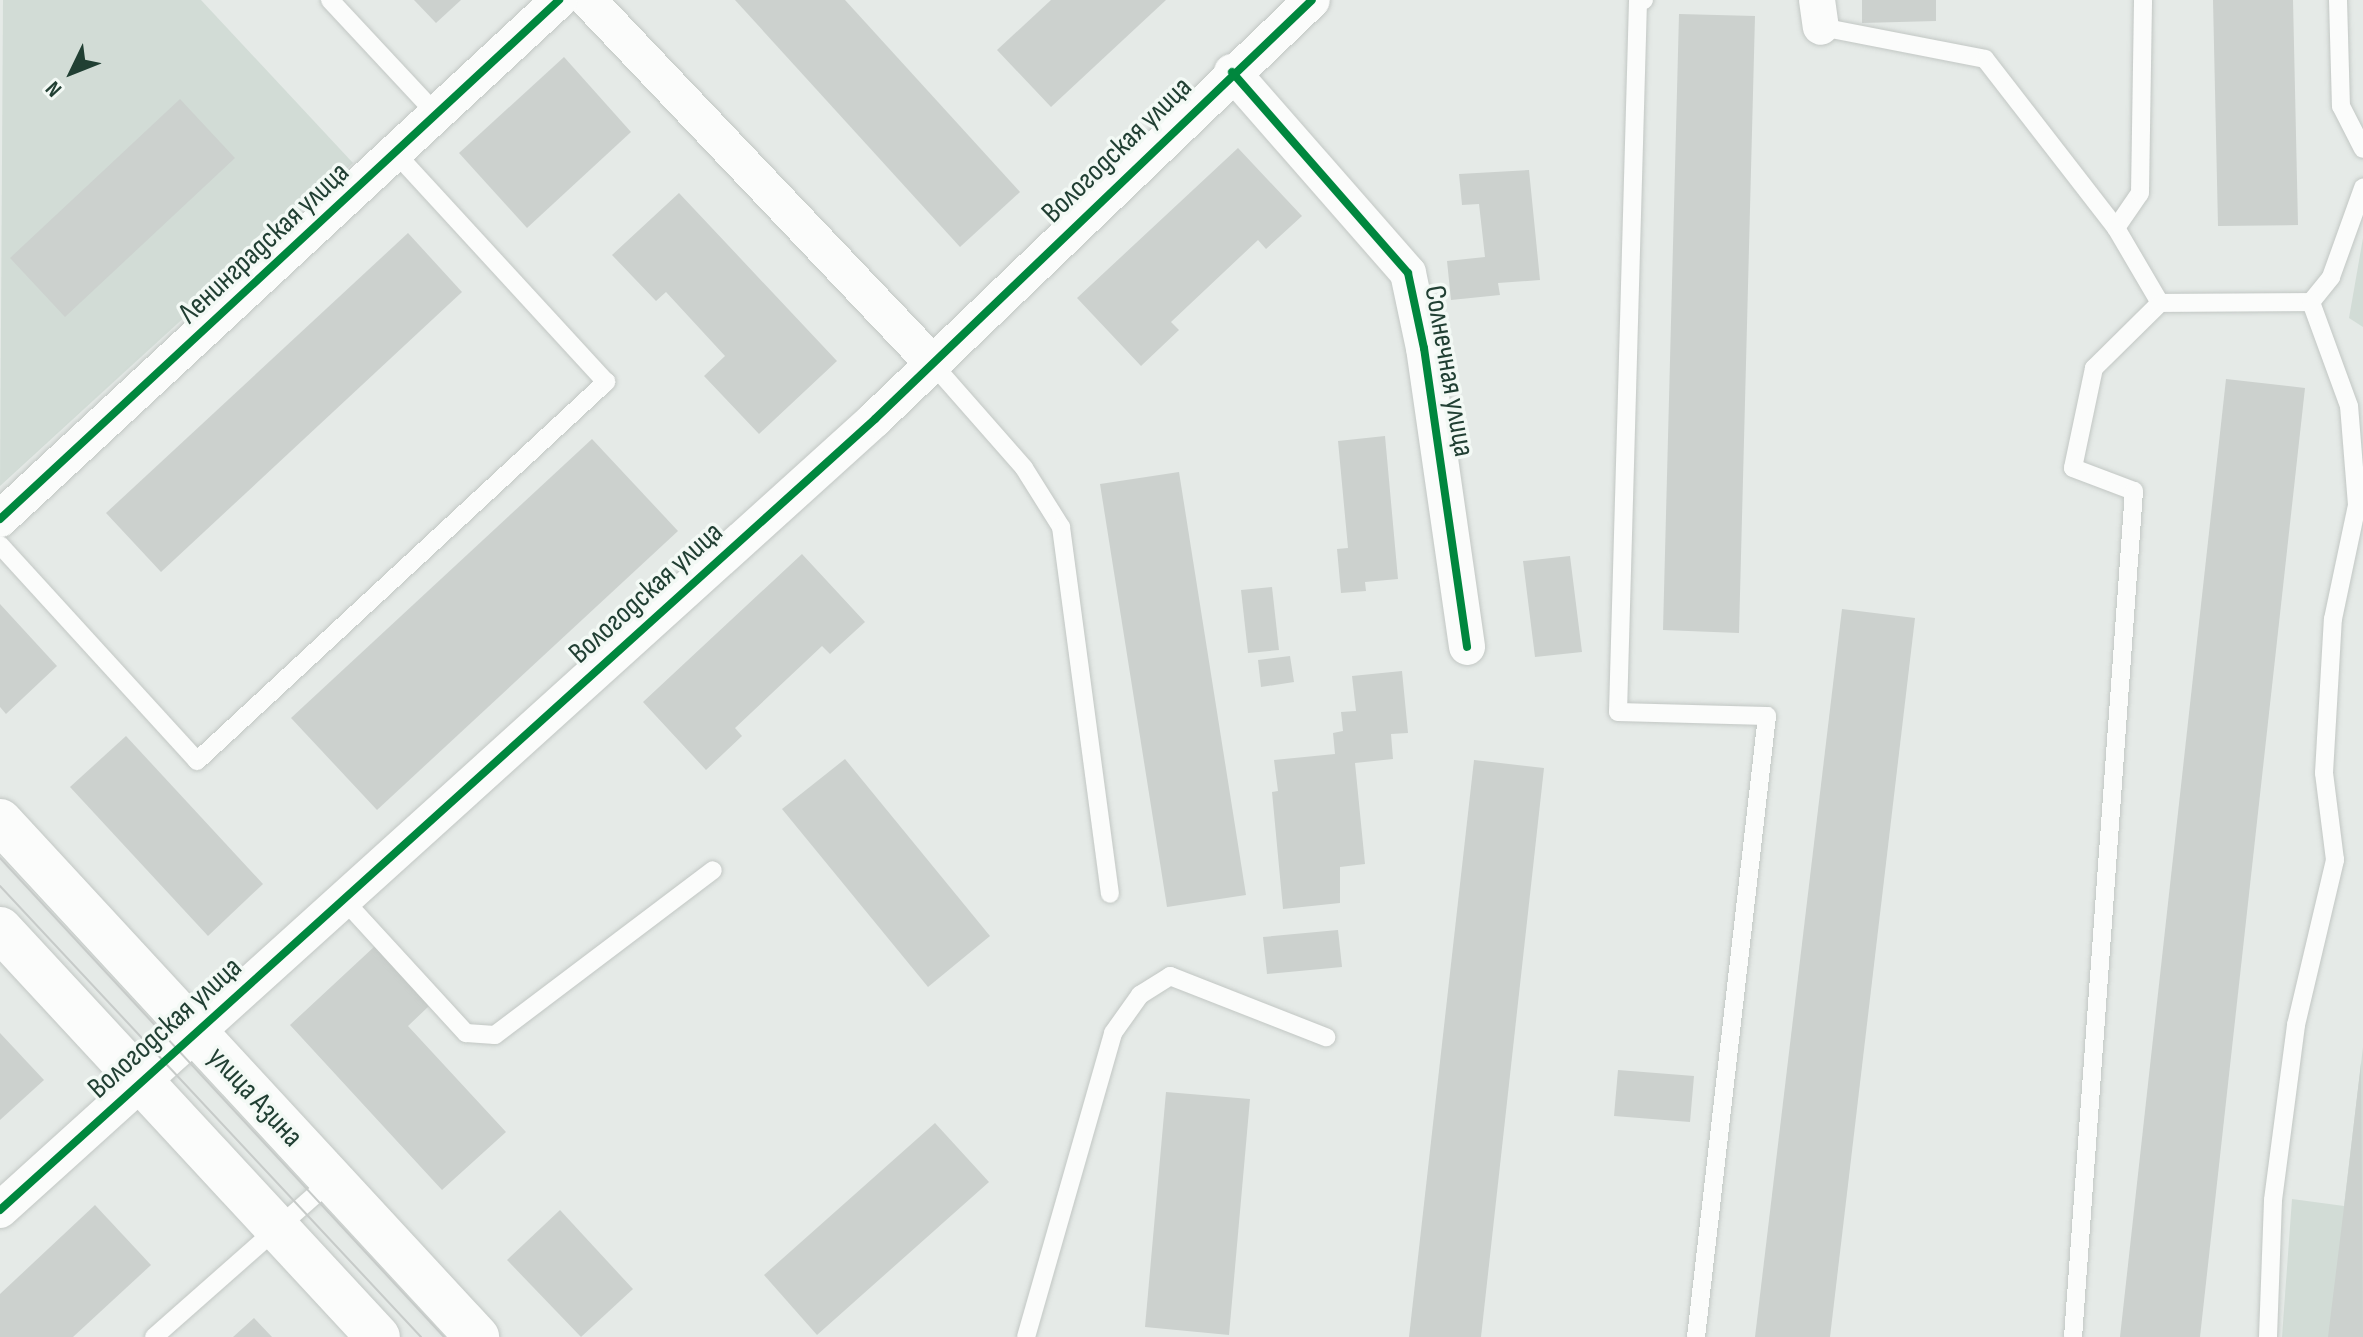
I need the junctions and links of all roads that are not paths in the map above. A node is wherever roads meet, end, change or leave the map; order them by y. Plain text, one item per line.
1 (330, 0) edge
2 (559, 0) edge
3 (588, 0) edge
4 (1312, 0) edge
5 (1644, 0) edge
6 (2143, 0) edge
7 (2338, 0) edge
8 (1819, 13) edge
9 (1232, 72) junction
10 (438, 116) junction
11 (2363, 149) edge
12 (396, 154) junction
13 (2363, 188) edge
14 (2116, 228) junction
15 (2311, 302) junction
16 (2160, 303) junction
17 (931, 362) junction
18 (0, 519) edge
19 (0, 545) edge
20 (1467, 647) dead end
21 (0, 821) edge
22 (713, 870) dead end
23 (1110, 894) dead end
24 (343, 899) junction
25 (0, 929) edge
26 (195, 1033) junction
27 (1326, 1037) dead end
28 (141, 1082) junction
29 (332, 1180) junction
30 (0, 1210) edge
31 (277, 1228) junction
32 (154, 1337) edge
33 (378, 1337) edge
34 (477, 1337) edge
35 (1026, 1337) edge
36 (1696, 1337) edge
37 (2073, 1337) edge
38 (2268, 1337) edge

1 - 10 lane
2 - 10 street, Ленинградская улица
3 - 17 street
4 - 9 street, Вологодская улица
5 - 36 lane
6 - 14 lane
7 - 11 lane
8 - 14 lane
9 - 17 street, Вологодская улица
9 - 20 street, Солнечная улица
10 - 12 street, Ленинградская улица
12 - 18 street, Ленинградская улица
12 - 19 lane
13 - 15 lane
14 - 16 lane
15 - 16 lane
15 - 38 lane
16 - 37 lane
17 - 23 lane
17 - 24 street, Вологодская улица
21 - 26 main road, улица Азина
22 - 24 lane
24 - 26 street, Вологодская улица
25 - 28 main road
26 - 28 street, Вологодская улица
26 - 29 main road, улица Азина
27 - 35 lane
28 - 30 street, Вологодская улица
28 - 31 main road
29 - 31 lane
29 - 34 main road, улица Азина
31 - 32 lane
31 - 33 main road

